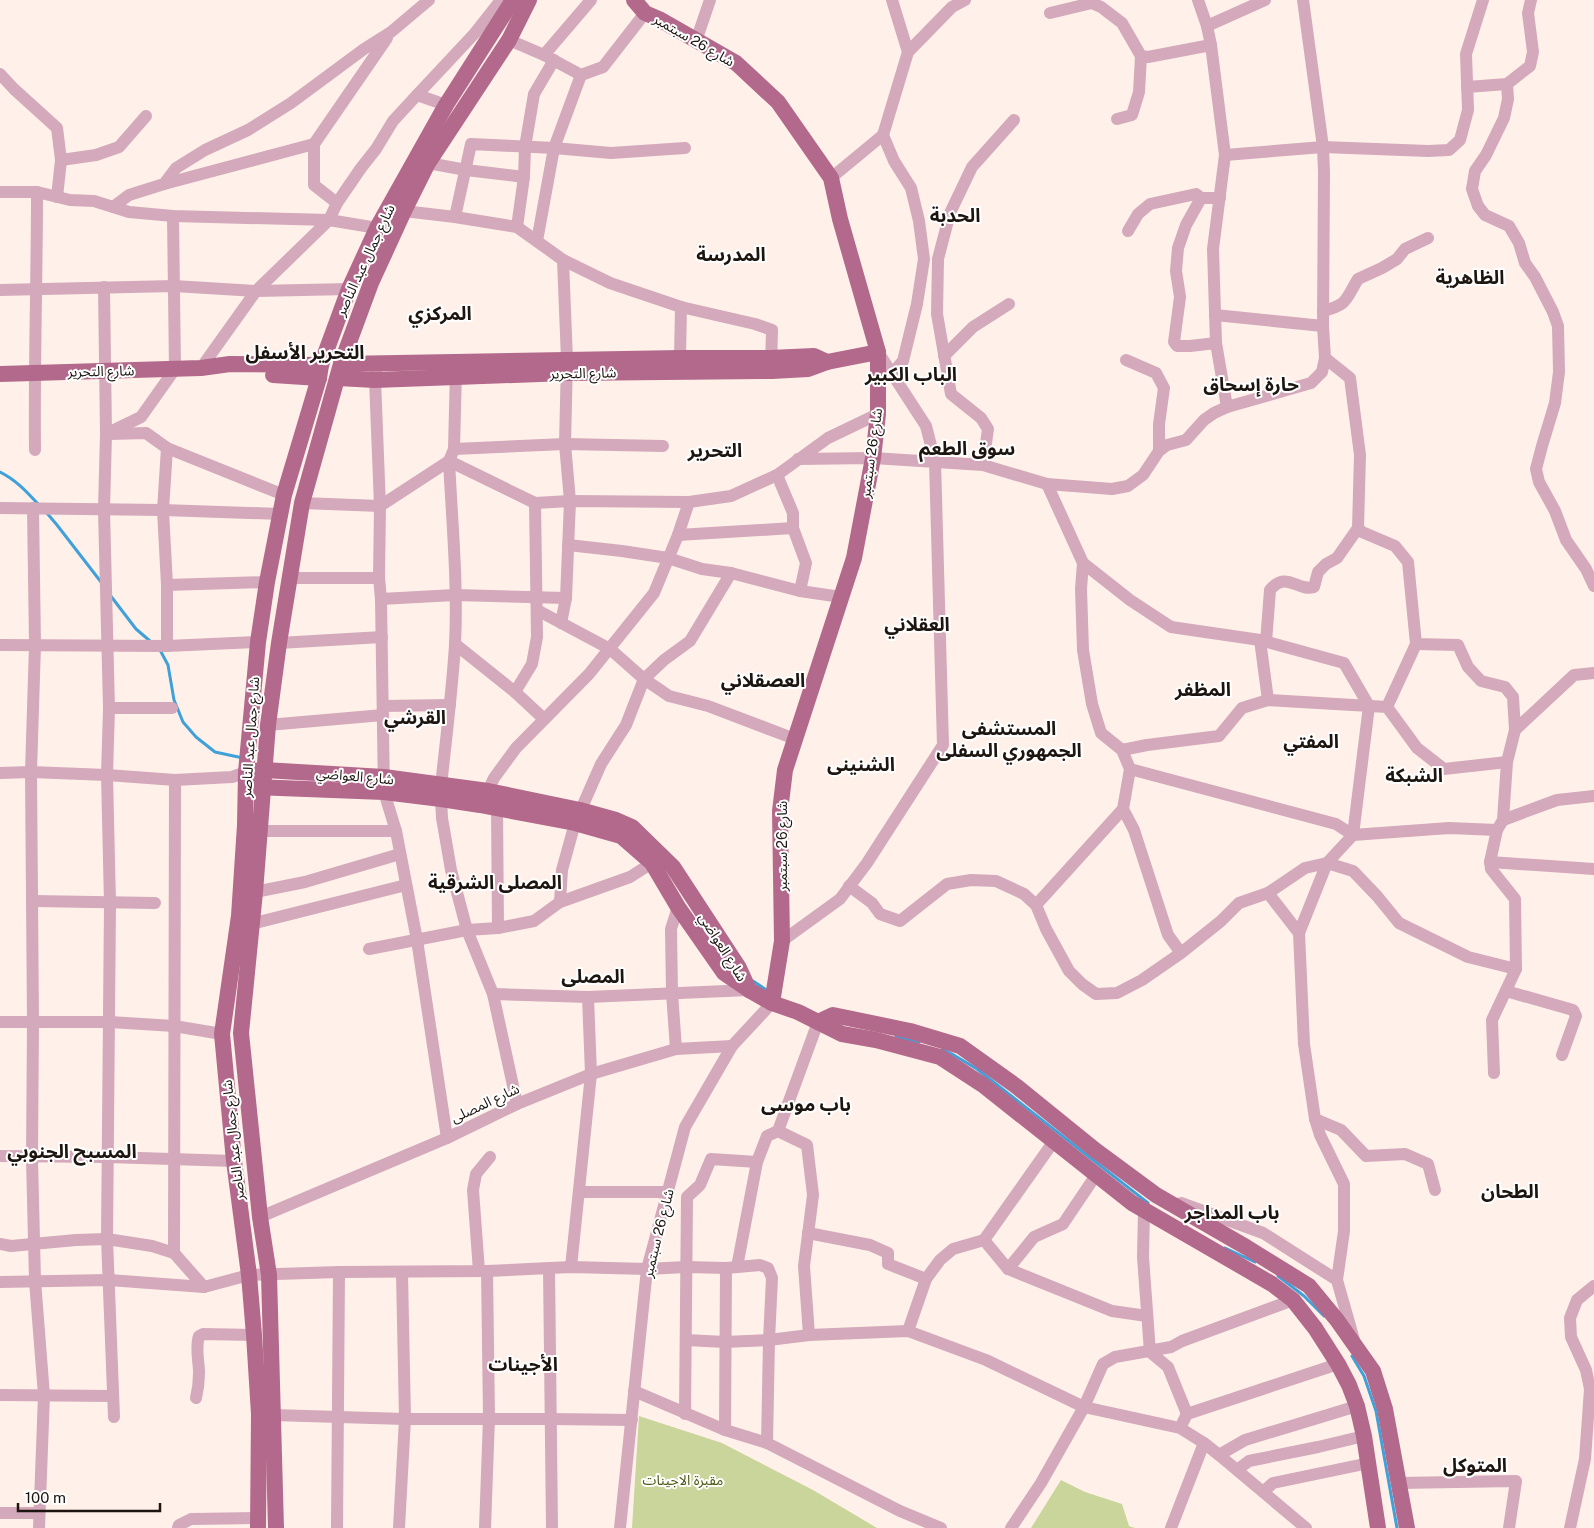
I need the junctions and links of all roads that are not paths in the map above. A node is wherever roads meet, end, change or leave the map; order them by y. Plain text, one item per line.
1 (429, 0) edge
2 (501, 0) edge
3 (514, 0) edge
4 (529, 0) edge
5 (591, 0) edge
6 (634, 0) edge
7 (710, 0) edge
8 (892, 0) edge
9 (965, 0) edge
10 (1198, 0) edge
11 (1265, 0) edge
12 (1302, 0) edge
13 (1483, 0) edge
14 (1531, 0) edge
15 (645, 13) junction
16 (1050, 13) dead end
17 (1207, 26) junction
18 (391, 32) junction
19 (509, 40) junction
20 (696, 41) junction
21 (1211, 45) junction
22 (908, 52) junction
23 (1141, 56) junction
24 (549, 58) junction
25 (0, 74) edge
26 (581, 75) junction
27 (1507, 84) junction
28 (1467, 87) junction
29 (417, 95) junction
30 (446, 105) junction
31 (146, 116) dead end
32 (1117, 119) dead end
33 (1014, 120) dead end
34 (883, 135) junction
35 (314, 144) junction
36 (525, 147) junction
37 (1323, 147) junction
38 (554, 148) junction
39 (685, 148) dead end
40 (1225, 155) junction
41 (61, 160) junction
42 (428, 163) junction
43 (466, 170) junction
44 (524, 177) junction
45 (831, 178) junction
46 (164, 184) junction
47 (0, 192) edge
48 (37, 192) junction
49 (57, 197) junction
50 (1201, 198) junction
51 (1220, 198) junction
52 (338, 203) junction
53 (113, 207) junction
54 (404, 211) junction
55 (172, 216) junction
56 (455, 217) junction
57 (329, 220) junction
58 (517, 227) junction
59 (378, 228) junction
60 (1128, 231) dead end
61 (1428, 238) dead end
62 (537, 242) junction
63 (563, 260) junction
64 (174, 286) junction
65 (104, 287) junction
66 (37, 288) junction
67 (349, 289) junction
68 (0, 290) edge
69 (256, 291) junction
70 (1010, 304) dead end
71 (681, 307) junction
72 (1323, 311) junction
73 (1214, 315) junction
74 (1323, 326) junction
75 (1216, 342) junction
76 (878, 352) junction
77 (944, 356) junction
78 (680, 358) junction
79 (1326, 358) junction
80 (1126, 360) dead end
81 (771, 365) junction
82 (566, 366) junction
83 (201, 368) junction
84 (175, 370) junction
85 (456, 370) junction
86 (104, 371) junction
87 (339, 371) junction
88 (320, 372) junction
89 (376, 372) junction
90 (34, 373) junction
91 (0, 374) edge
92 (892, 374) junction
93 (1227, 407) junction
94 (878, 414) junction
95 (106, 434) junction
96 (565, 444) junction
97 (663, 446) dead end
98 (167, 448) junction
99 (36, 450) dead end
100 (1159, 451) junction
101 (452, 455) junction
102 (873, 458) junction
103 (798, 459) junction
104 (935, 461) junction
105 (983, 465) junction
106 (777, 475) junction
107 (1047, 484) junction
108 (284, 495) junction
109 (570, 500) junction
110 (689, 502) junction
111 (302, 503) junction
112 (535, 503) junction
113 (380, 506) junction
114 (0, 508) edge
115 (33, 508) junction
116 (104, 510) junction
117 (163, 510) junction
118 (281, 514) junction
119 (793, 528) junction
120 (1358, 528) junction
121 (678, 535) junction
122 (568, 545) junction
123 (668, 558) junction
124 (1083, 563) junction
125 (731, 573) junction
126 (290, 578) junction
127 (379, 578) junction
128 (267, 582) junction
129 (167, 585) junction
130 (1594, 586) edge
131 (800, 591) junction
132 (456, 595) junction
133 (566, 598) junction
134 (841, 598) junction
135 (381, 599) junction
136 (537, 604) junction
137 (561, 623) junction
138 (382, 637) junction
139 (1263, 641) junction
140 (258, 642) junction
141 (279, 643) junction
142 (455, 644) junction
143 (1416, 644) junction
144 (0, 645) edge
145 (35, 645) junction
146 (107, 645) junction
147 (167, 646) junction
148 (610, 649) junction
149 (1594, 673) edge
150 (644, 679) junction
151 (515, 692) junction
152 (1268, 700) junction
153 (450, 704) junction
154 (1369, 706) junction
155 (1387, 707) junction
156 (109, 708) junction
157 (172, 708) dead end
158 (383, 711) junction
159 (544, 719) junction
160 (268, 725) junction
161 (1515, 730) junction
162 (796, 739) junction
163 (1122, 750) junction
164 (1507, 762) junction
165 (1130, 769) junction
166 (264, 770) junction
167 (30, 772) junction
168 (0, 773) edge
169 (107, 775) junction
170 (241, 778) junction
171 (175, 780) junction
172 (384, 785) junction
173 (263, 788) junction
174 (488, 791) junction
175 (441, 793) junction
176 (1594, 796) edge
177 (497, 809) junction
178 (1123, 809) junction
179 (578, 817) junction
180 (1500, 825) junction
181 (259, 831) junction
182 (396, 831) junction
183 (1353, 835) junction
184 (400, 854) junction
185 (1490, 862) junction
186 (652, 863) junction
187 (1327, 863) junction
188 (1594, 869) edge
189 (406, 885) junction
190 (849, 886) junction
191 (255, 892) junction
192 (1268, 893) junction
193 (33, 901) junction
194 (560, 902) junction
195 (110, 903) junction
196 (155, 903) dead end
197 (1036, 905) junction
198 (678, 907) junction
199 (251, 924) junction
200 (498, 928) junction
201 (467, 930) junction
202 (1299, 934) junction
203 (417, 940) junction
204 (782, 941) junction
205 (369, 949) dead end
206 (1181, 953) junction
207 (1516, 969) junction
208 (749, 990) junction
209 (1506, 991) junction
210 (672, 993) junction
211 (493, 994) junction
212 (588, 997) junction
213 (772, 1003) junction
214 (0, 1022) edge
215 (33, 1022) junction
216 (110, 1022) junction
217 (818, 1022) junction
218 (174, 1026) junction
219 (222, 1034) junction
220 (732, 1046) junction
221 (676, 1049) junction
222 (1562, 1055) dead end
223 (1494, 1073) dead end
224 (591, 1074) junction
225 (516, 1104) junction
226 (1315, 1119) junction
227 (778, 1131) junction
228 (447, 1138) junction
229 (1054, 1141) junction
230 (0, 1156) edge
231 (108, 1157) junction
232 (490, 1157) dead end
233 (32, 1158) junction
234 (174, 1160) junction
235 (234, 1161) junction
236 (757, 1162) junction
237 (1096, 1175) junction
238 (1435, 1190) dead end
239 (579, 1192) junction
240 (668, 1192) junction
241 (1156, 1195) junction
242 (1144, 1210) junction
243 (260, 1217) junction
244 (808, 1233) junction
245 (107, 1239) junction
246 (984, 1240) junction
247 (0, 1244) edge
248 (34, 1245) junction
249 (174, 1253) junction
250 (571, 1267) junction
251 (686, 1267) junction
252 (732, 1267) junction
253 (549, 1268) junction
254 (647, 1269) junction
255 (1008, 1269) junction
256 (483, 1271) junction
257 (339, 1272) junction
258 (402, 1272) junction
259 (269, 1274) junction
260 (249, 1275) junction
261 (926, 1279) junction
262 (109, 1280) junction
263 (1337, 1280) junction
264 (35, 1281) junction
265 (0, 1282) edge
266 (1594, 1286) edge
267 (204, 1287) junction
268 (1293, 1300) junction
269 (1148, 1316) junction
270 (908, 1331) junction
271 (254, 1335) junction
272 (810, 1335) junction
273 (686, 1340) junction
274 (769, 1340) junction
275 (725, 1342) junction
276 (1356, 1348) junction
277 (1150, 1352) junction
278 (1338, 1364) junction
279 (1592, 1387) edge
280 (634, 1391) junction
281 (0, 1395) edge
282 (44, 1395) junction
283 (113, 1396) junction
284 (196, 1398) dead end
285 (1084, 1406) junction
286 (1357, 1406) junction
287 (273, 1414) junction
288 (684, 1414) junction
289 (1188, 1414) junction
290 (337, 1416) junction
291 (114, 1418) dead end
292 (489, 1418) junction
293 (550, 1418) junction
294 (405, 1419) junction
295 (632, 1420) junction
296 (1180, 1428) junction
297 (725, 1430) junction
298 (1364, 1436) junction
299 (767, 1443) junction
300 (1204, 1443) junction
301 (1219, 1455) junction
302 (1590, 1462) edge
303 (1369, 1463) junction
304 (1237, 1470) junction
305 (1399, 1483) junction
306 (1264, 1491) junction
307 (0, 1513) edge
308 (39, 1514) junction
309 (258, 1523) edge
310 (1300, 1526) edge
311 (39, 1528) edge
312 (178, 1528) edge
313 (276, 1528) edge
314 (337, 1528) edge
315 (399, 1528) edge
316 (485, 1528) edge
317 (552, 1528) edge
318 (620, 1528) edge
319 (941, 1528) edge
320 (1011, 1528) edge
321 (1172, 1528) edge
322 (1378, 1528) edge
323 (1408, 1528) edge
324 (1509, 1528) edge
325 (1570, 1528) edge

1 - 18 street
2 - 29 street
3 - 30 main road, شارع جمال عبد الناصر
4 - 19 main road, شارع جمال عبد الناصر
5 - 24 street
6 - 15 main road, شارع 26 سبتمبر
7 - 20 street
8 - 22 street
9 - 22 street
10 - 17 street
11 - 17 street
12 - 37 street
13 - 28 street
14 - 27 street
15 - 20 main road, شارع 26 سبتمبر
15 - 26 street
16 - 23 street
17 - 21 street
18 - 35 street
18 - 46 street
19 - 24 street
19 - 42 main road, شارع جمال عبد الناصر
20 - 45 main road, شارع 26 سبتمبر
21 - 23 street
21 - 40 street
22 - 34 street
23 - 32 street
24 - 26 street
24 - 36 street
25 - 41 street
26 - 38 street
27 - 28 street
27 - 130 street
28 - 37 street
29 - 30 street
29 - 52 street
30 - 59 main road, شارع جمال عبد الناصر
31 - 41 street
33 - 77 street
34 - 45 street
34 - 92 street
35 - 46 street
35 - 52 street
36 - 38 street
36 - 43 street
36 - 44 street
37 - 40 street
37 - 72 street
38 - 39 street
38 - 62 street
40 - 51 street
41 - 49 street
42 - 43 street
42 - 54 main road, شارع جمال عبد الناصر
43 - 44 street
43 - 56 street
44 - 58 street
45 - 76 main road, شارع 26 سبتمبر
46 - 53 street
47 - 48 street
48 - 49 street
48 - 66 street
49 - 53 street
50 - 51 street
50 - 60 street
50 - 75 street
51 - 73 street
52 - 57 street
53 - 55 street
54 - 56 street
54 - 87 main road, شارع جمال عبد الناصر
55 - 57 street
55 - 64 street
56 - 58 street
57 - 59 street
57 - 69 street
58 - 62 street
59 - 67 main road, شارع جمال عبد الناصر
61 - 72 street
62 - 63 street
63 - 71 street
63 - 82 street
64 - 65 street
64 - 69 street
64 - 84 street
65 - 66 street
65 - 86 street
66 - 68 street
66 - 90 street
67 - 69 street
67 - 88 main road, شارع جمال عبد الناصر
69 - 83 street
70 - 77 street
71 - 78 street
71 - 81 street
72 - 74 street
73 - 74 street
73 - 75 street
74 - 79 street
75 - 93 street
76 - 81 main road, شارع التحرير
76 - 92 street
76 - 94 main road, شارع 26 سبتمبر
77 - 105 street
78 - 81 main road, شارع التحرير
78 - 82 main road, شارع التحرير
79 - 93 street
79 - 120 street
80 - 100 street
81 - 82 main road, شارع التحرير
82 - 85 main road, شارع التحرير
82 - 96 street
83 - 84 main road, شارع التحرير
83 - 88 main road, شارع التحرير
84 - 86 main road, شارع التحرير
84 - 95 street
85 - 89 main road, شارع التحرير
85 - 101 street
86 - 90 main road, شارع التحرير
86 - 95 street
87 - 89 main road, شارع التحرير
87 - 111 main road, شارع جمال عبد الناصر
88 - 108 main road, شارع جمال عبد الناصر
89 - 113 street
90 - 91 main road, شارع التحرير
90 - 99 street
92 - 104 street
93 - 100 street
94 - 102 main road, شارع 26 سبتمبر
94 - 103 street
95 - 98 street
95 - 116 street
96 - 97 street
96 - 101 street
96 - 109 street
98 - 108 street
98 - 117 street
100 - 107 street
101 - 112 street
101 - 113 street
101 - 132 street
102 - 103 street
102 - 104 street
102 - 134 main road, شارع 26 سبتمبر
103 - 106 street
104 - 105 street
104 - 190 street
105 - 107 street
106 - 110 street
106 - 119 street
107 - 124 street
108 - 118 main road, شارع جمال عبد الناصر
109 - 110 street
109 - 112 street
109 - 122 street
110 - 121 street
111 - 113 street
111 - 126 main road, شارع جمال عبد الناصر
112 - 136 street
113 - 127 street
114 - 115 street
115 - 116 street
115 - 145 street
116 - 117 street
116 - 146 street
117 - 118 street
117 - 129 street
118 - 128 main road, شارع جمال عبد الناصر
119 - 121 street
119 - 131 street
120 - 139 street
120 - 143 street
121 - 123 street
122 - 123 street
122 - 133 street
123 - 125 street
123 - 148 street
124 - 139 street
124 - 163 street
125 - 131 street
125 - 150 street
126 - 127 street
126 - 141 main road, شارع جمال عبد الناصر
127 - 135 street
128 - 129 street
128 - 140 main road, شارع جمال عبد الناصر
129 - 147 street
131 - 134 street
132 - 135 street
132 - 136 street
132 - 142 street
133 - 136 street
133 - 137 street
134 - 162 main road, شارع 26 سبتمبر
135 - 138 street
136 - 137 street
136 - 151 street
137 - 148 street
138 - 141 street
138 - 158 street
139 - 152 street
139 - 154 street
140 - 147 street
140 - 170 main road, شارع جمال عبد الناصر
141 - 160 main road, شارع جمال عبد الناصر
142 - 151 street
142 - 153 street
143 - 155 street
143 - 161 street
144 - 145 street
145 - 146 street
145 - 167 street
146 - 147 street
146 - 156 street
148 - 150 street
148 - 159 street
149 - 161 street
150 - 162 street
150 - 179 street
151 - 159 street
152 - 154 street
152 - 163 street
153 - 158 street
153 - 175 street
154 - 155 street
154 - 183 street
155 - 164 street
156 - 157 street
156 - 169 street
158 - 160 street
158 - 172 street
159 - 174 street
160 - 166 main road, شارع جمال عبد الناصر
161 - 164 street
162 - 204 main road, شارع 26 سبتمبر
163 - 165 street
164 - 180 street
165 - 178 street
165 - 183 street
166 - 170 main road, شارع العواضي
166 - 172 main road, شارع العواضي
166 - 173 main road, شارع جمال عبد الناصر
167 - 168 street
167 - 169 street
167 - 193 street
169 - 171 street
169 - 195 street
170 - 171 street
170 - 173 main road, شارع العواضي
170 - 219 main road, شارع جمال عبد الناصر
171 - 218 street
172 - 173 main road, شارع العواضي
172 - 175 main road, شارع العواضي
172 - 182 street
173 - 181 main road, شارع جمال عبد الناصر
174 - 175 main road, شارع العواضي
174 - 179 main road, شارع العواضي
175 - 177 main road, شارع العواضي
175 - 201 street
176 - 180 street
177 - 179 main road, شارع العواضي
177 - 200 street
178 - 197 street
178 - 206 street
179 - 186 main road, شارع العواضي
179 - 194 street
179 - 208 main road, شارع العواضي
180 - 183 street
180 - 185 street
181 - 182 street
181 - 191 main road, شارع جمال عبد الناصر
182 - 184 street
183 - 187 street
184 - 189 street
184 - 191 street
185 - 188 street
185 - 207 street
186 - 194 street
186 - 198 main road, شارع العواضي
187 - 192 street
187 - 202 street
187 - 207 street
189 - 199 street
189 - 203 street
190 - 197 street
190 - 204 street
191 - 199 main road, شارع جمال عبد الناصر
192 - 202 street
192 - 206 street
193 - 195 street
193 - 215 street
194 - 200 street
195 - 196 street
195 - 216 street
197 - 206 street
198 - 208 main road, شارع العواضي
198 - 210 street
199 - 243 main road, شارع جمال عبد الناصر
200 - 201 street
201 - 203 street
201 - 211 street
202 - 226 street
203 - 205 street
203 - 228 street
204 - 213 main road, شارع 26 سبتمبر
207 - 209 street
208 - 210 street
208 - 213 main road
209 - 222 street
209 - 223 street
210 - 212 street
210 - 221 street
211 - 212 street
211 - 225 street
212 - 224 street
213 - 217 main road
213 - 220 street, شارع 26 سبتمبر
214 - 215 street
215 - 216 street
215 - 233 street
216 - 218 street
216 - 231 street
217 - 227 street
217 - 229 main road
217 - 241 main road
218 - 219 street
218 - 234 street
219 - 235 main road, شارع جمال عبد الناصر
220 - 221 street, شارع المصلى
220 - 240 street, شارع 26 سبتمبر
221 - 224 street, شارع المصلى
224 - 225 street, شارع المصلى
224 - 239 street
225 - 228 street, شارع المصلى
226 - 238 street
226 - 263 street
227 - 236 street
227 - 244 street
228 - 243 street, شارع المصلى
229 - 237 main road
229 - 246 street
230 - 233 street
231 - 233 street
231 - 234 street
231 - 245 street
232 - 256 street
233 - 248 street
234 - 235 street
234 - 249 street
235 - 260 main road, شارع جمال عبد الناصر
236 - 251 street
236 - 252 street
237 - 242 main road
237 - 255 street
239 - 240 street
239 - 250 street
240 - 254 street, شارع 26 سبتمبر
241 - 242 main road
241 - 263 street
241 - 276 main road
242 - 268 main road
242 - 269 street
243 - 259 main road, شارع جمال عبد الناصر
244 - 261 street
244 - 272 street
245 - 248 street
245 - 249 street
245 - 262 street
246 - 255 street
246 - 261 street
247 - 248 street
248 - 264 street
249 - 267 street
250 - 253 street
250 - 254 street
251 - 252 street
251 - 254 street
251 - 273 street
252 - 274 street
252 - 275 street
253 - 256 street
253 - 293 street
254 - 280 street, شارع 26 سبتمبر
255 - 269 street
256 - 258 street
256 - 292 street
257 - 258 street
257 - 259 street
257 - 290 street
258 - 294 street
259 - 260 street
259 - 287 main road, شارع جمال عبد الناصر
260 - 267 street
260 - 271 main road, شارع جمال عبد الناصر
261 - 270 street
262 - 264 street
262 - 267 street
262 - 283 street
263 - 276 street
264 - 265 street
264 - 282 street
266 - 279 street
268 - 277 street
268 - 278 main road
269 - 277 street
270 - 272 street
270 - 285 street
271 - 284 street
271 - 309 main road, شارع جمال عبد الناصر
272 - 274 street
273 - 275 street
273 - 288 street
274 - 275 street
274 - 299 street
275 - 297 street
276 - 305 main road
277 - 285 street
277 - 289 street
278 - 286 main road
278 - 289 street
279 - 302 street
280 - 288 street
280 - 295 street, شارع 26 سبتمبر
281 - 282 street
282 - 283 street
282 - 308 street
283 - 291 street
285 - 296 street
285 - 320 street
286 - 298 main road
286 - 301 street
287 - 290 street
287 - 313 main road, شارع جمال عبد الناصر
288 - 297 street
289 - 296 street
290 - 294 street
290 - 314 street
292 - 293 street
292 - 294 street
292 - 316 street
293 - 295 street
293 - 317 street
294 - 315 street
295 - 318 street, شارع 26 سبتمبر
296 - 300 street
297 - 299 street
298 - 303 main road
298 - 304 street
299 - 319 street
300 - 301 street
300 - 321 street
301 - 304 street
302 - 325 street
303 - 306 street
303 - 322 main road
304 - 306 street
305 - 323 main road
305 - 324 street
306 - 310 street
307 - 308 street
308 - 311 street
309 - 312 street

